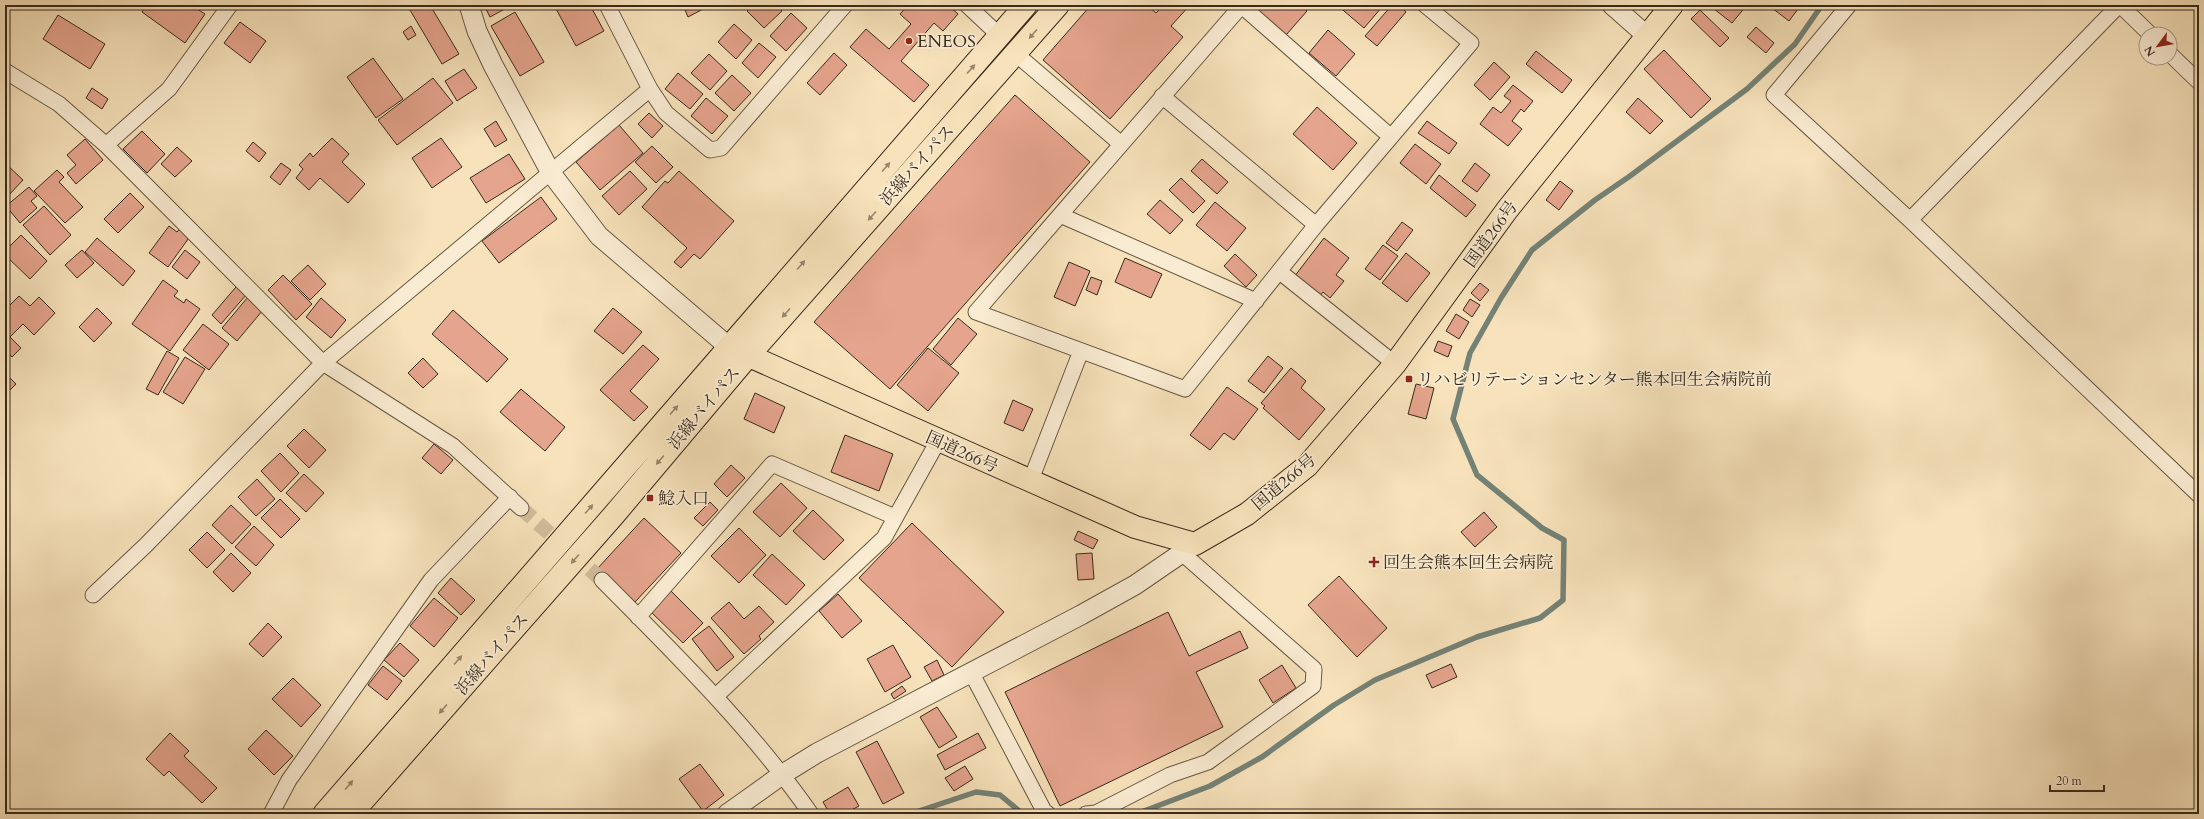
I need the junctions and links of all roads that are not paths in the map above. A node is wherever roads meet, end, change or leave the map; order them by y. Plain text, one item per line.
1 (230, 5) edge
2 (469, 5) edge
3 (607, 5) edge
4 (845, 5) edge
5 (967, 5) edge
6 (1026, 5) edge
7 (1058, 5) edge
8 (1242, 5) edge
9 (1425, 5) edge
10 (1612, 5) edge
11 (1672, 5) edge
12 (1849, 5) edge
13 (2119, 5) edge
14 (2141, 26) edge
15 (1000, 36) junction
16 (1647, 36) junction
17 (1016, 54) junction
18 (2178, 62) edge
19 (5, 71) edge
20 (2199, 82) edge
21 (650, 89) junction
22 (1162, 96) junction
23 (1391, 137) junction
24 (1121, 144) junction
25 (106, 146) junction
26 (551, 173) junction
27 (1060, 214) junction
28 (1910, 220) junction
29 (1316, 225) junction
30 (1280, 272) junction
31 (1256, 301) junction
32 (1081, 350) junction
33 (739, 351) junction
34 (323, 363) junction
35 (1395, 364) junction
36 (938, 441) junction
37 (1030, 482) junction
38 (2199, 495) edge
39 (510, 497) junction
40 (521, 508) tunnel mouth
41 (896, 517) junction
42 (1188, 549) junction
43 (602, 580) tunnel mouth
44 (93, 595) dead end
45 (638, 617) junction
46 (971, 672) junction
47 (716, 696) junction
48 (395, 748) junction
49 (783, 774) junction
50 (271, 814) edge
51 (324, 814) edge
52 (351, 814) edge
53 (726, 814) edge
54 (811, 814) edge
55 (1048, 814) edge
56 (1086, 814) edge

1 - 25 street
2 - 26 street
3 - 21 street
4 - 21 street
5 - 15 street
6 - 15 highway, 浜線バイパス
7 -> 17 highway, 浜線バイパス
8 - 22 street
8 - 23 street
9 - 23 street
10 - 16 street
11 - 16 highway, 国道266号
12 - 28 street
13 - 14 street
13 - 28 street
33 -> 15 highway, 浜線バイパス
16 - 35 highway, 国道266号
17 - 24 street
17 -> 33 highway, 浜線バイパス
18 - 20 street
19 - 25 street
21 - 26 street
22 - 24 street
22 - 29 street
23 - 29 street
24 - 27 street
25 - 34 street
26 - 33 street
26 - 34 street
27 - 31 street
27 - 32 street
28 - 38 street
29 - 30 street
30 - 31 street
30 - 35 street
31 - 32 street
32 - 37 street
33 - 36 highway, 国道266号
33 - 48 highway, 浜線バイパス
34 - 39 street
34 - 44 street
35 - 42 highway, 国道266号
36 - 37 highway, 国道266号
36 - 41 street
37 - 42 highway, 国道266号
39 - 40 street
39 - 50 street
41 - 45 street
41 - 47 street
42 - 46 street
42 - 56 street
43 - 45 street
45 - 47 street
46 - 49 street
46 - 55 street
47 - 49 street
51 -> 48 highway, 浜線バイパス
48 - 52 highway, 浜線バイパス
49 - 53 street
49 - 54 street

